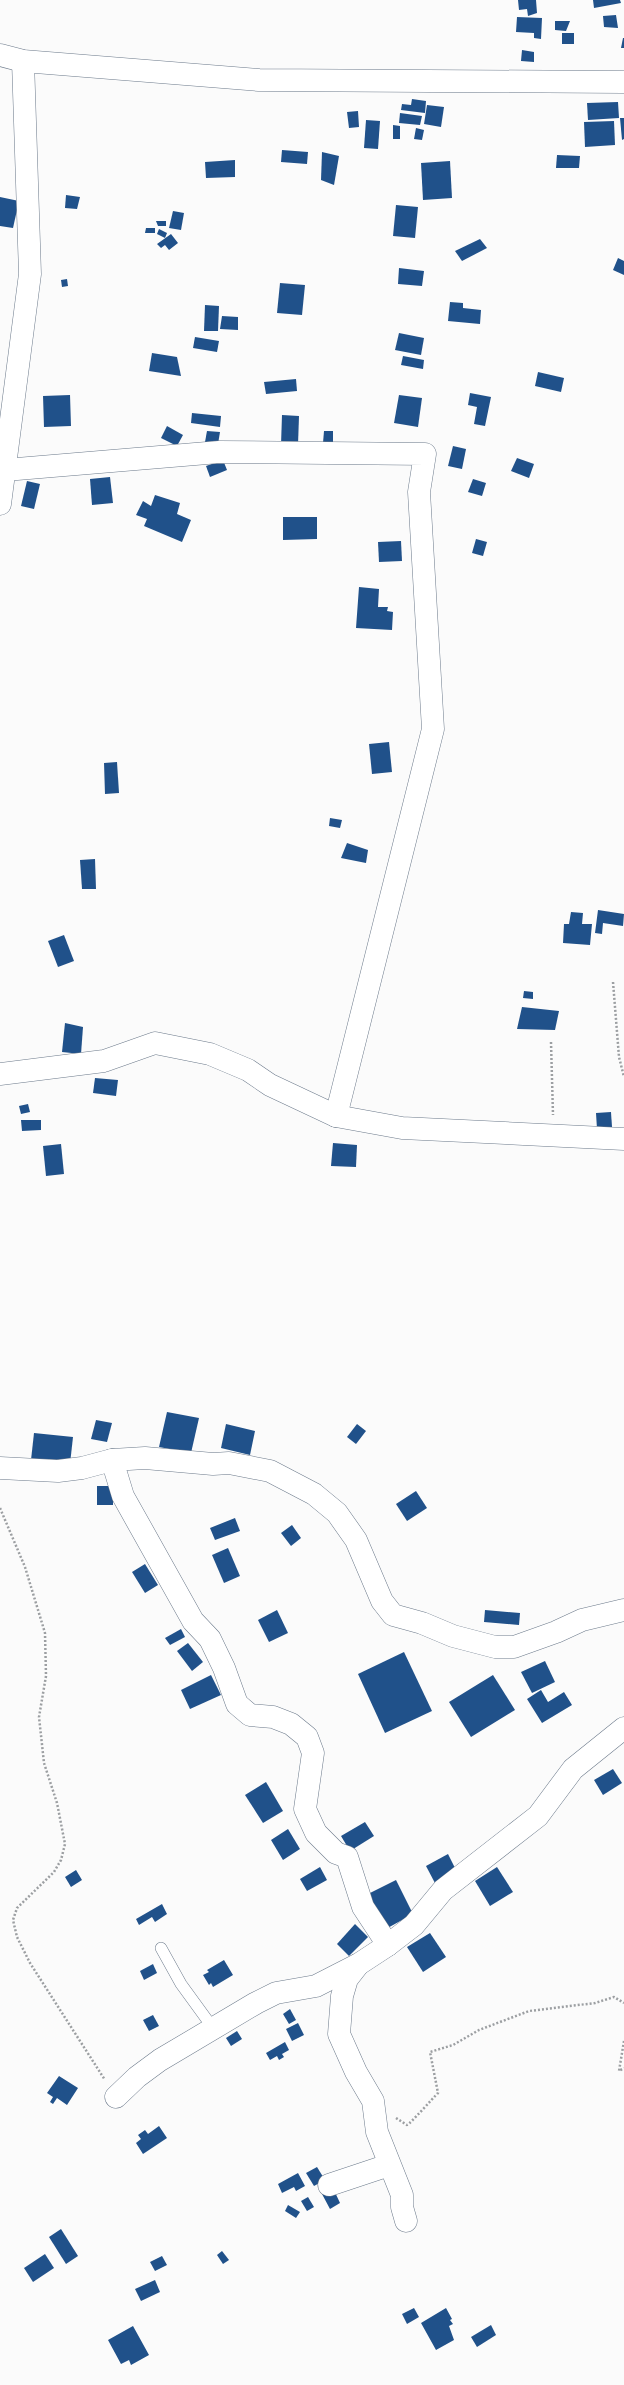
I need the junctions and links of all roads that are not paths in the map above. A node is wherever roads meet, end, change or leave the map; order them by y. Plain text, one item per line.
1 (0, 56) edge
2 (23, 61) junction
3 (624, 82) edge
4 (5, 470) junction
5 (0, 504) edge
6 (0, 1074) edge
7 (336, 1116) junction
8 (624, 1139) edge
9 (112, 1460) junction
10 (0, 1468) edge
11 (624, 1610) edge
12 (624, 1728) edge
13 (388, 1945) junction
14 (161, 1948) dead end
15 (359, 1964) junction
16 (213, 2028) junction
17 (116, 2097) road end
18 (389, 2165) junction
19 (329, 2185) dead end
20 (406, 2221) dead end

1 - 2 street
2 - 3 street
2 - 4 street
4 - 5 street
4 - 7 street
6 - 7 street
7 - 8 street
9 - 10 street
9 - 11 street
9 - 13 street
12 - 13 street
13 - 15 street
14 - 16 lane
15 - 16 street
15 - 18 street
16 - 17 street
18 - 19 street
18 - 20 street

